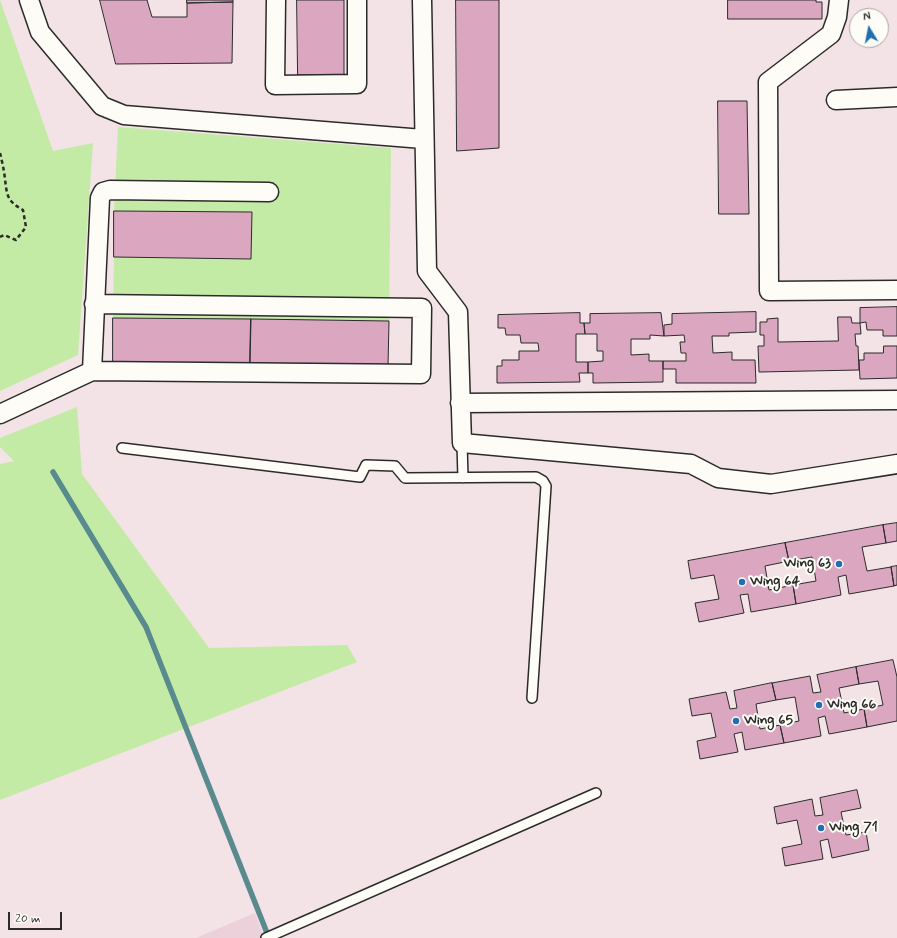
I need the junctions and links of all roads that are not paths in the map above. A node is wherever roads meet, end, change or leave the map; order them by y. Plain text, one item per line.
1 (29, 0) edge
2 (276, 0) edge
3 (357, 0) edge
4 (422, 0) edge
5 (839, 0) edge
6 (897, 97) edge
7 (836, 100) dead end
8 (423, 139) junction
9 (269, 192) dead end
10 (897, 290) edge
11 (94, 304) junction
12 (92, 371) junction
13 (897, 400) edge
14 (460, 403) junction
15 (0, 414) edge
16 (462, 443) junction
17 (122, 448) dead end
18 (897, 464) edge
19 (462, 478) junction
20 (532, 698) dead end
21 (596, 793) dead end
22 (266, 938) edge

1 - 8 street
2 - 3 street
4 - 8 street
5 - 10 street
6 - 7 street
8 - 14 street
9 - 11 street
11 - 12 street
11 - 12 street
12 - 15 street
13 - 14 street
14 - 16 street
16 - 18 street
16 - 19 lane
17 - 19 lane
19 - 20 lane
21 - 22 lane

